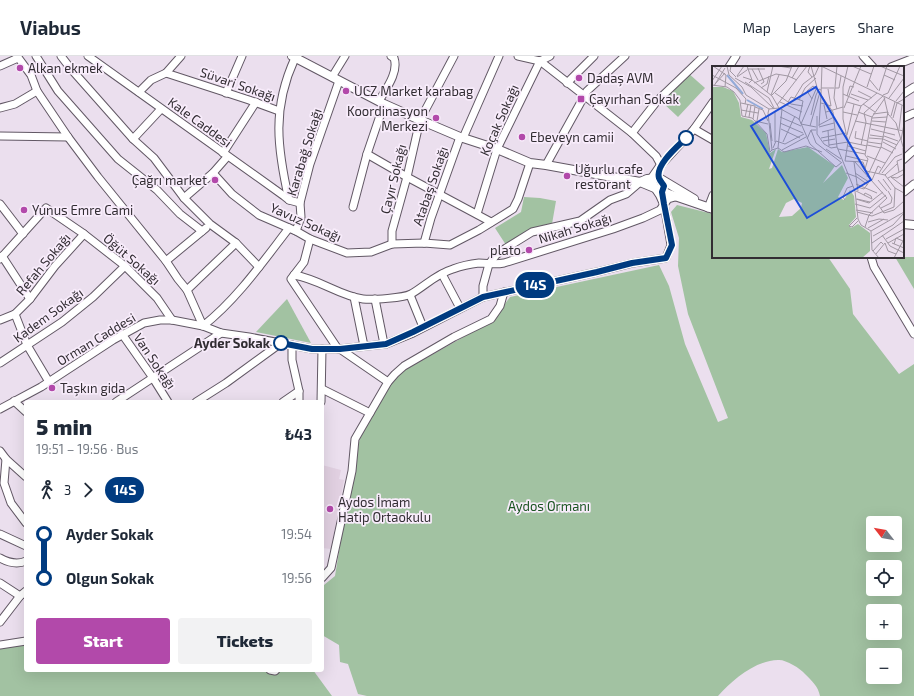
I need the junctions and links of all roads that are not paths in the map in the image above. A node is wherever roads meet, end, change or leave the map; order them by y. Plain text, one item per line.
1 (36, 56) edge
2 (61, 56) edge
3 (88, 56) edge
4 (181, 56) edge
5 (242, 56) edge
6 (345, 56) edge
7 (390, 56) edge
8 (454, 56) edge
9 (499, 56) edge
10 (518, 56) edge
11 (550, 56) edge
12 (594, 56) edge
13 (625, 56) edge
14 (704, 56) edge
15 (736, 56) edge
16 (863, 56) edge
17 (18, 57) edge
18 (294, 57) edge
19 (538, 58) edge
20 (913, 59) edge
21 (0, 66) edge
22 (730, 66) edge
23 (872, 66) edge
24 (895, 66) edge
25 (166, 73) junction
26 (336, 79) junction
27 (567, 82) junction
28 (914, 87) edge
29 (37, 91) junction
30 (139, 92) junction
31 (226, 92) junction
32 (904, 93) edge
33 (585, 96) junction
34 (256, 102) junction
35 (382, 102) junction
36 (711, 107) edge
37 (0, 108) edge
38 (161, 109) junction
39 (279, 111) junction
40 (914, 113) edge
41 (904, 118) edge
42 (420, 120) junction
43 (694, 128) junction
44 (632, 133) junction
45 (0, 136) edge
46 (68, 137) junction
47 (461, 138) junction
48 (133, 139) junction
49 (712, 139) edge
50 (497, 150) junction
51 (914, 150) edge
52 (367, 154) junction
53 (225, 155) junction
54 (904, 159) edge
55 (530, 163) junction
56 (546, 165) junction
57 (661, 165) junction
58 (212, 173) junction
59 (407, 177) junction
60 (656, 178) junction
61 (640, 182) junction
62 (914, 184) edge
63 (654, 188) junction
64 (662, 192) junction
65 (904, 192) edge
66 (914, 194) edge
67 (439, 195) junction
68 (675, 197) junction
69 (184, 198) junction
70 (289, 200) junction
71 (300, 203) junction
72 (0, 204) edge
73 (664, 204) junction
74 (353, 207) dead end
75 (711, 209) edge
76 (478, 214) junction
77 (491, 222) junction
78 (210, 224) junction
79 (904, 224) edge
80 (914, 225) edge
81 (288, 228) junction
82 (202, 231) junction
83 (296, 231) junction
84 (24, 234) junction
85 (84, 234) junction
86 (310, 239) junction
87 (424, 243) junction
88 (236, 244) junction
89 (392, 244) junction
90 (1, 257) edge
91 (871, 258) edge
92 (166, 261) junction
93 (489, 264) junction
94 (125, 266) junction
95 (259, 267) junction
96 (442, 274) junction
97 (293, 277) junction
98 (187, 290) junction
99 (504, 292) junction
100 (410, 295) junction
101 (354, 297) junction
102 (483, 297) junction
103 (30, 299) junction
104 (376, 299) junction
105 (460, 308) junction
106 (15, 314) junction
107 (0, 320) edge
108 (172, 320) junction
109 (203, 326) junction
110 (423, 328) junction
111 (221, 333) junction
112 (122, 334) junction
113 (914, 334) edge
114 (281, 343) junction
115 (384, 344) junction
116 (27, 345) junction
117 (292, 345) junction
118 (364, 346) junction
119 (322, 349) junction
120 (339, 349) junction
121 (0, 363) edge
122 (153, 378) junction
123 (49, 382) junction
124 (388, 382) junction
125 (322, 390) junction
126 (299, 392) junction
127 (119, 400) edge
128 (167, 400) edge
129 (199, 400) edge
130 (286, 400) edge
131 (299, 400) edge
132 (321, 400) edge
133 (14, 401) junction
134 (0, 409) edge
135 (24, 410) edge
136 (370, 413) junction
137 (0, 451) edge
138 (6, 459) junction
139 (24, 475) edge
140 (24, 520) edge
141 (0, 534) edge
142 (24, 545) edge
143 (0, 558) edge
144 (24, 562) edge
145 (324, 576) edge
146 (0, 583) edge
147 (24, 593) edge
148 (20, 596) junction
149 (0, 622) edge
150 (24, 641) edge
151 (0, 645) edge

1 - 82 street
2 - 48 street
3 - 30 street, Kale Caddesi
4 - 25 street
5 - 31 street
6 - 26 street, Karabağ Sokağı
7 - 35 street
8 - 42 street, Çayır Sokağı
9 - 47 street, Atabaş Sokağı
10 - 19 street
11 - 19 street
12 - 27 street
13 - 33 street
14 - 44 street
15 - 22 street
16 - 23 street
17 - 21 street
17 - 29 street
18 - 26 main road
18 - 39 street
19 - 27 street
19 - 50 street, Koçak Sokağı
20 - 24 street
25 - 30 street
25 - 31 street, Süvari Sokağı
26 - 35 main road
26 - 71 street, Karabağ Sokağı
27 - 33 street
28 - 32 street
29 - 37 street
29 - 46 street
30 - 38 street, Kale Caddesi
31 - 34 street, Süvari Sokağı
33 - 44 street
33 - 56 street
34 - 39 street, Süvari Sokağı
34 - 53 street
35 - 42 main road
35 - 52 street
36 - 43 street
38 - 48 street
38 - 53 street, Kale Caddesi
39 - 70 street
40 - 41 street
42 - 47 main road
42 - 59 street, Çayır Sokağı
43 - 49 street
43 - 57 street
44 - 57 street
45 - 46 street
46 - 92 street
47 - 50 main road
47 - 67 street, Atabaş Sokağı
48 - 69 street
50 - 55 main road
50 - 76 street, Koçak Sokağı
51 - 54 street
52 - 59 street
52 - 74 street
53 - 58 street
53 - 70 street, Kale Caddesi
55 - 56 main road
55 - 77 street, Yavuz Sokağı
56 - 61 main road
57 - 60 main road
58 - 69 street
58 - 81 street, Yavuz Sokağı
59 - 67 street
59 - 89 street, Çayır Sokağı
60 - 61 main road
60 - 63 main road
60 - 64 main road
60 - 75 main road
61 - 63 main road
61 - 93 street
62 - 65 street
63 - 64 main road
63 - 73 main road
64 - 68 main road
64 - 73 main road
65 - 66 street
67 - 76 street
67 - 87 street, Atabaş Sokağı
68 - 73 street, Nikah Sokağı
68 - 75 main road
69 - 78 street
70 - 71 street, Kale Caddesi
71 - 83 street, Karabağ Sokağı
72 - 84 street
73 - 93 street, Nikah Sokağı
73 - 99 street, Orman Caddesi
76 - 77 street
77 - 87 street, Yavuz Sokağı
78 - 82 street
78 - 88 street
79 - 80 main road
81 - 83 street, Yavuz Sokağı
81 - 95 street
82 - 92 street
83 - 86 street, Yavuz Sokağı
84 - 85 street, Öğüt Sokağı
84 - 90 street, Öğüt Sokağı
85 - 94 street, Öğüt Sokağı
85 - 103 street, Refah Sokağı
86 - 89 street, Yavuz Sokağı
86 - 97 street
87 - 89 street, Yavuz Sokağı
88 - 95 street
88 - 98 street
90 - 103 street
91 - 113 street
92 - 98 street
93 - 96 street, Nikah Sokağı
93 - 102 street
94 - 108 street, Öğüt Sokağı
94 - 116 street, Kadem Sokağı
95 - 109 street
96 - 100 street, Nikah Sokağı
96 - 105 street
97 - 101 street
97 - 120 street
98 - 109 street
99 - 102 street, Orman Caddesi
99 - 124 street
100 - 104 street
100 - 110 street
101 - 104 street
101 - 118 street
102 - 105 street, Orman Caddesi
103 - 106 street, Refah Sokağı
104 - 115 street
105 - 110 street, Orman Caddesi
106 - 107 street, Refah Sokağı
106 - 116 street
108 - 109 street, Orman Caddesi
108 - 112 street, Orman Caddesi
109 - 111 street, Orman Caddesi
110 - 115 street, Orman Caddesi
111 - 114 street, Orman Caddesi
111 - 122 street
112 - 122 street, Van Sokağı
112 - 123 street, Orman Caddesi
114 - 117 street, Orman Caddesi
114 - 129 street
115 - 118 street, Orman Caddesi
116 - 121 street, Kadem Sokağı
116 - 123 street
117 - 119 street, Orman Caddesi
117 - 126 street
118 - 120 street, Orman Caddesi
119 - 120 street, Orman Caddesi
119 - 125 street
120 - 124 street
122 - 127 street
122 - 128 street, Van Sokağı
123 - 133 street, Orman Caddesi
124 - 136 street
125 - 132 street
125 - 136 street
126 - 130 street
126 - 131 street
133 - 134 street, Orman Caddesi
133 - 135 street
136 - 145 street
137 - 138 street
138 - 139 street
138 - 140 street
141 - 142 street
143 - 144 street
146 - 148 street
147 - 148 street
148 - 149 street
150 - 151 street

